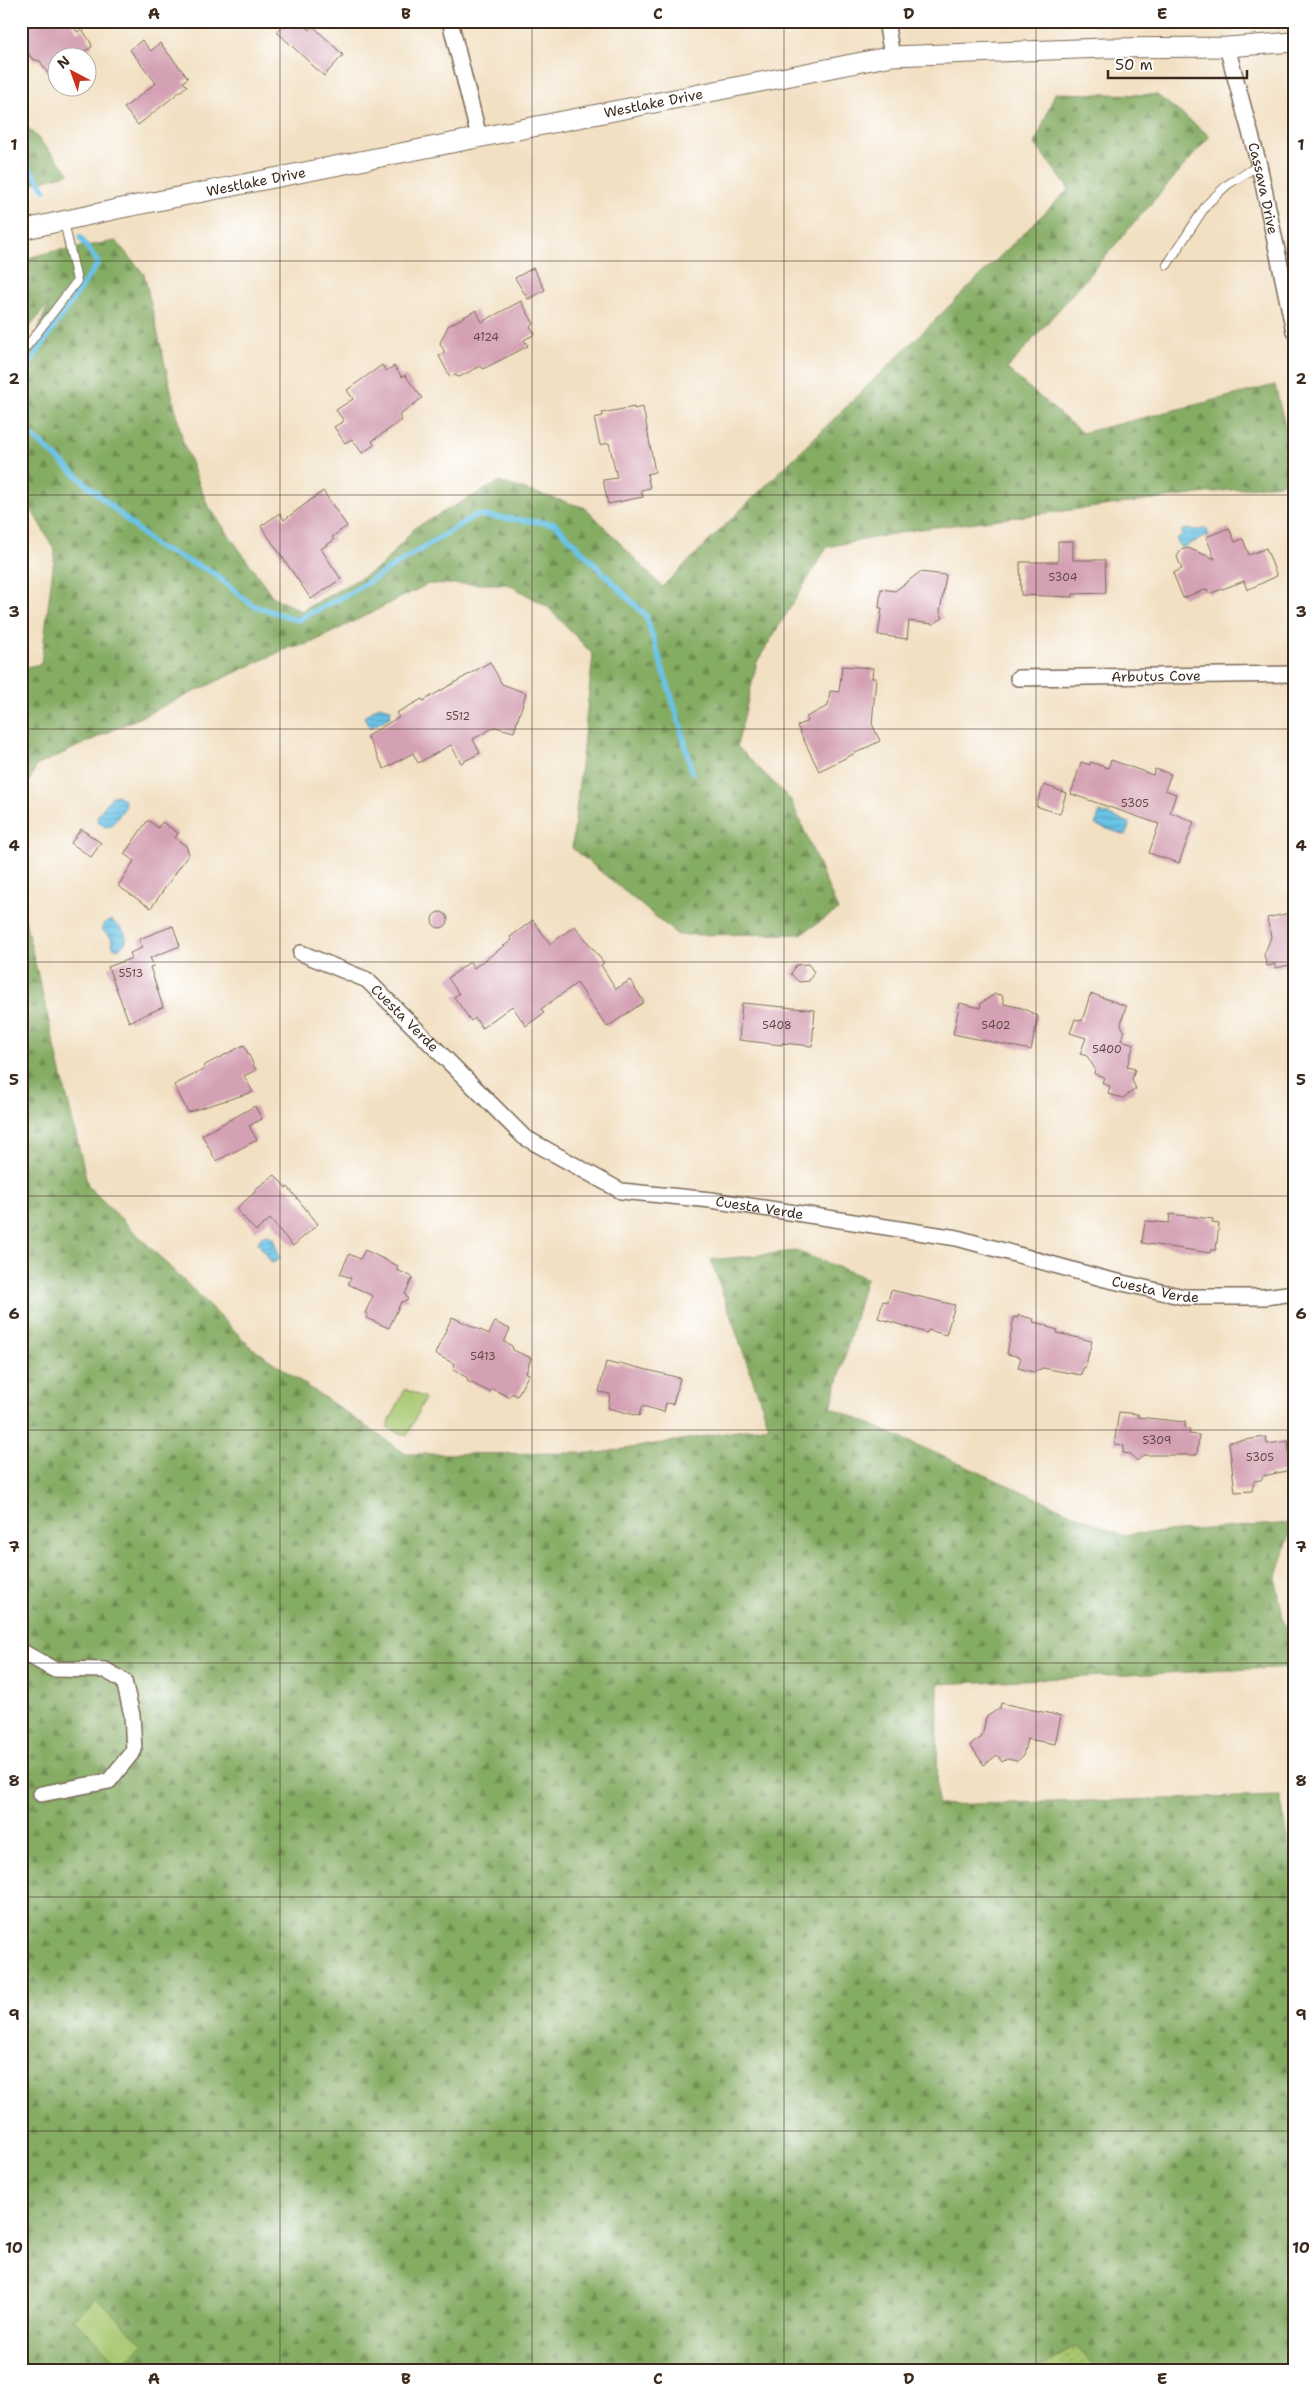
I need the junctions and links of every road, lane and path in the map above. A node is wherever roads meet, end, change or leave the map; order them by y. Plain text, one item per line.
1 (450, 21) edge
2 (886, 21) edge
3 (1294, 42) edge
4 (1226, 47) junction
5 (892, 56) junction
6 (479, 137) junction
7 (1259, 165) junction
8 (64, 221) junction
9 (21, 230) edge
10 (1167, 265) dead end
11 (1294, 331) edge
12 (21, 354) edge
13 (1294, 674) edge
14 (1018, 678) dead end
15 (301, 953) dead end
16 (1294, 1293) edge
17 (21, 1650) edge
18 (41, 1794) dead end

1 - 6 street
2 - 5 street
3 - 4 street, Westlake Drive
4 - 5 street, Westlake Drive
4 - 7 street, Cassava Drive
5 - 6 street, Westlake Drive
6 - 8 street, Westlake Drive
7 - 10 lane
7 - 11 street, Cassava Drive
8 - 9 street, Westlake Drive
8 - 12 lane
13 - 14 street, Arbutus Cove
15 - 16 street, Cuesta Verde
17 - 18 street

